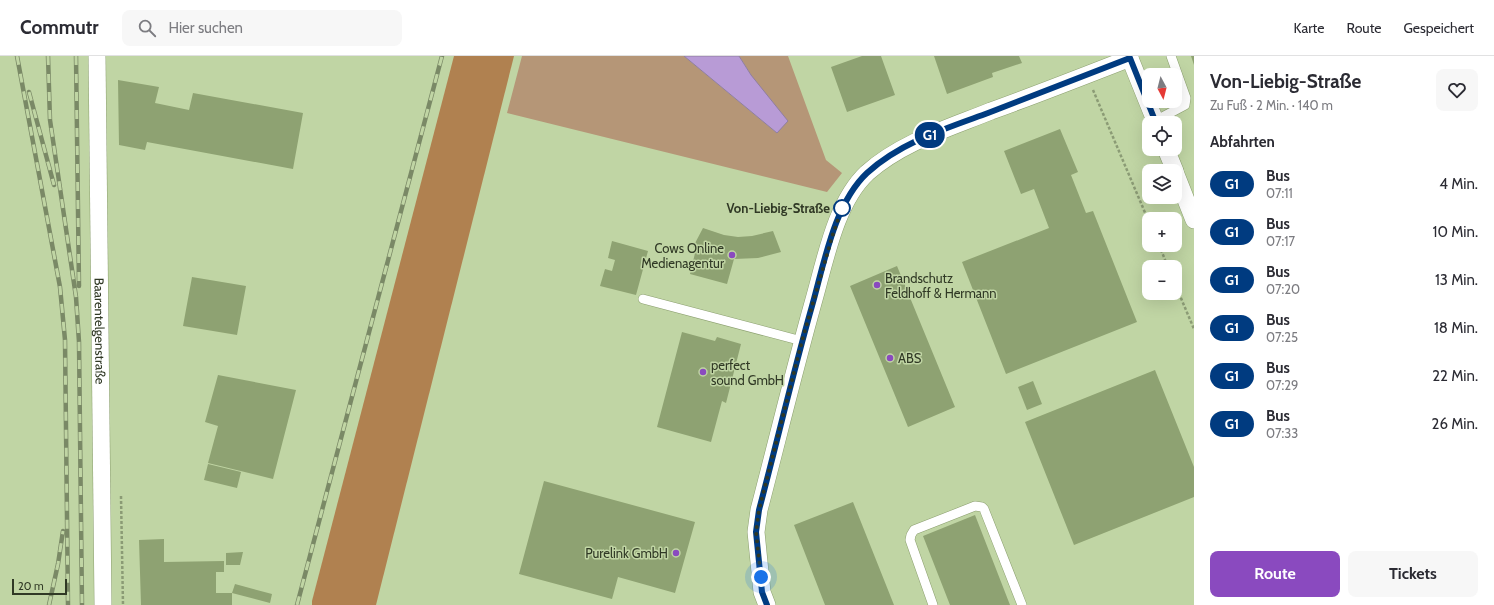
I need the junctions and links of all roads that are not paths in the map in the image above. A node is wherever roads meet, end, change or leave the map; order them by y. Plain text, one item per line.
1 (97, 56) edge
2 (1171, 56) edge
3 (1130, 57) edge
4 (1153, 116) edge
5 (1165, 116) edge
6 (1182, 189) edge
7 (1194, 220) edge
8 (642, 299) dead end
9 (802, 341) junction
10 (103, 605) edge
11 (767, 605) edge
12 (933, 605) edge
13 (1022, 605) edge

1 - 10 street, Baarentelgenstraße
2 - 5 lane
3 - 4 street
3 - 9 street
6 - 7 street
8 - 9 lane
9 - 11 street
12 - 13 lane

